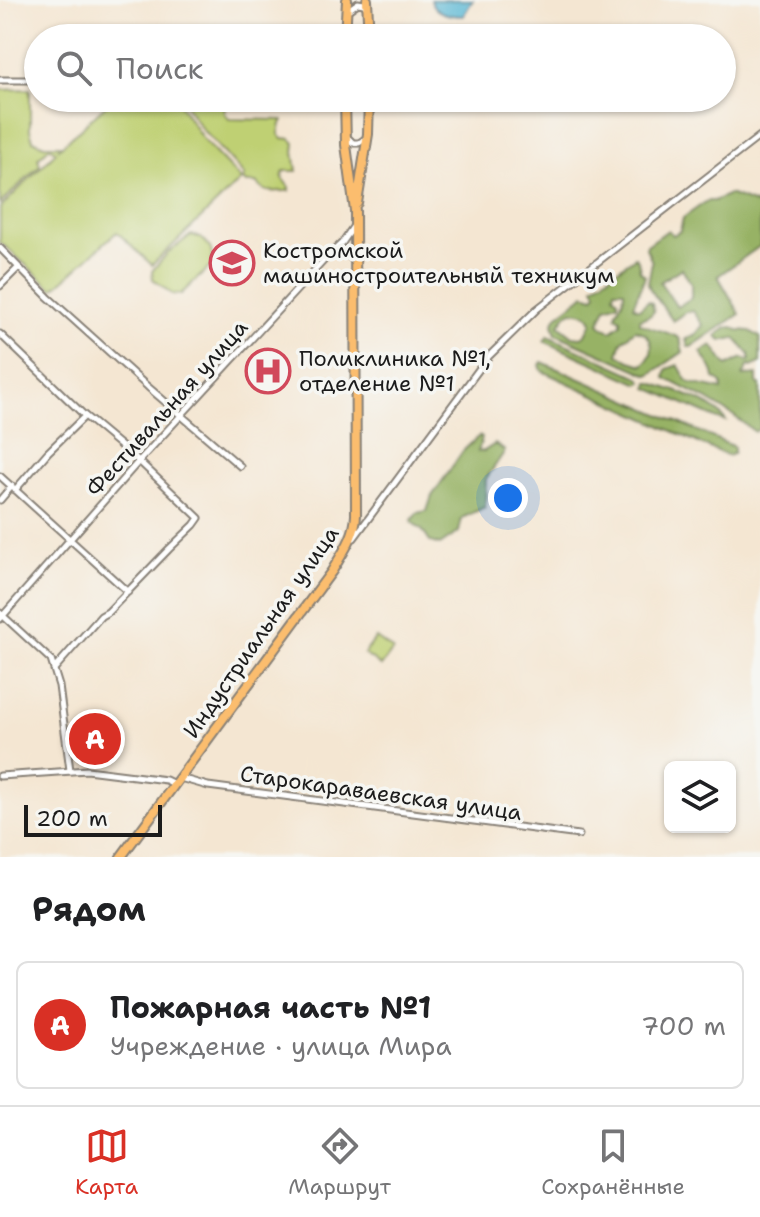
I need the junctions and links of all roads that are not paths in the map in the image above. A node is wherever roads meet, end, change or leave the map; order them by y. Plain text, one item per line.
1 (347, 0) edge
2 (367, 0) edge
3 (368, 11) junction
4 (345, 13) junction
5 (345, 24) edge
6 (368, 24) edge
7 (0, 80) edge
8 (24, 80) edge
9 (345, 112) edge
10 (369, 112) edge
11 (345, 132) junction
12 (368, 134) junction
13 (760, 136) edge
14 (355, 215) junction
15 (355, 245) junction
16 (0, 248) edge
17 (334, 250) junction
18 (355, 266) junction
19 (18, 268) junction
20 (0, 286) edge
21 (0, 334) edge
22 (182, 414) junction
23 (85, 416) junction
24 (139, 461) junction
25 (240, 466) dead end
26 (0, 476) edge
27 (13, 488) junction
28 (0, 500) edge
29 (70, 540) junction
30 (346, 548) junction
31 (128, 592) junction
32 (1, 616) edge
33 (55, 668) junction
34 (70, 770) junction
35 (0, 776) edge
36 (178, 781) junction
37 (579, 835) dead end
38 (121, 857) edge

1 - 4 highway
2 - 3 highway
3 - 4 street
3 - 6 highway
4 - 5 highway
7 - 8 street
9 - 11 highway, Индустриальная улица
10 - 12 highway, Индустриальная улица
11 - 12 street
11 - 14 highway, Индустриальная улица
12 - 14 highway, Индустриальная улица
13 - 30 street
14 - 15 highway, Индустриальная улица
14 - 17 street, Фестивальная улица
15 - 17 street
15 - 18 highway, Индустриальная улица
16 - 19 street
17 - 18 street
17 - 22 street, Фестивальная улица
18 - 30 highway, Индустриальная улица
19 - 20 street
19 - 22 street
21 - 23 street
22 - 24 street, Фестивальная улица
22 - 25 street
23 - 24 street
23 - 27 street
24 - 29 street, Фестивальная улица
24 - 31 street
26 - 27 street
27 - 28 street
27 - 29 street
29 - 31 street
29 - 32 street, Фестивальная улица
30 - 36 highway, Индустриальная улица
31 - 33 street
32 - 33 street
33 - 34 street
34 - 35 street, Старокараваевская улица
34 - 36 street, Старокараваевская улица
36 - 37 street, Старокараваевская улица
36 - 38 highway, Индустриальная улица

